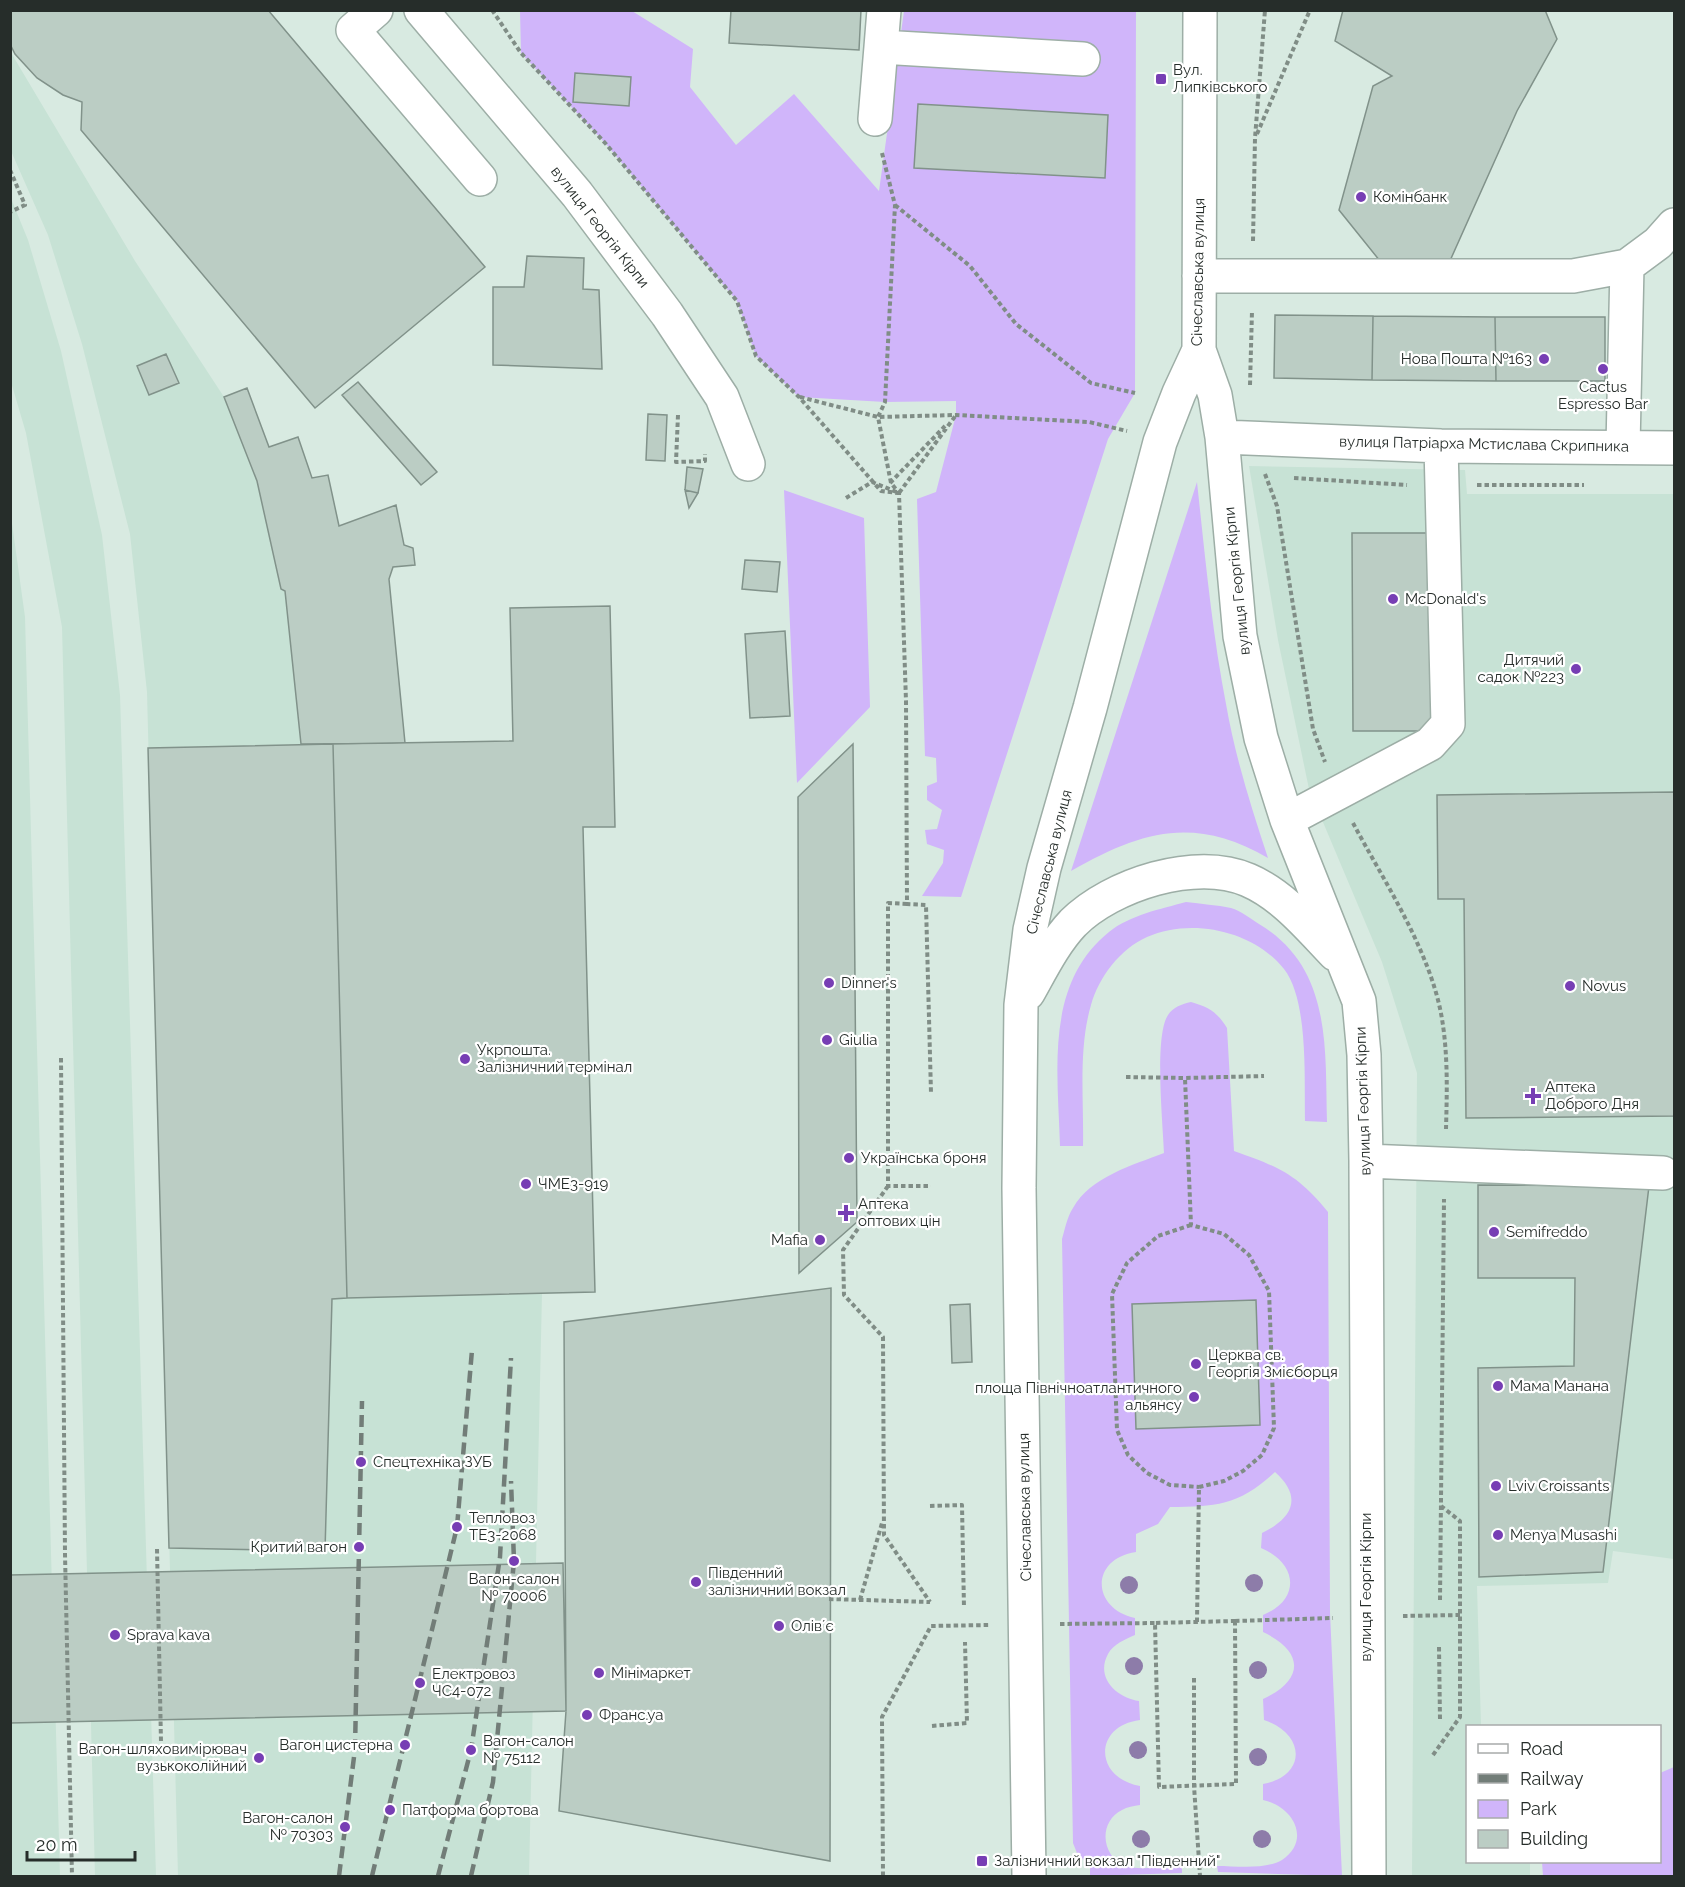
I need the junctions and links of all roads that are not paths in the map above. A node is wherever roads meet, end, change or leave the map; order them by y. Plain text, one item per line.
1 (376, 10) edge
2 (421, 10) edge
3 (884, 10) edge
4 (1200, 10) edge
5 (881, 47) junction
6 (1083, 59) dead end
7 (875, 119) road end
8 (480, 179) dead end
9 (1674, 225) edge
10 (1627, 266) junction
11 (1199, 276) junction
12 (1199, 350) junction
13 (1222, 437) junction
14 (1441, 446) junction
15 (1623, 446) junction
16 (1674, 448) edge
17 (747, 464) dead end
18 (1287, 820) junction
19 (1347, 967) junction
20 (1021, 1005) junction
21 (1366, 1161) junction
22 (1664, 1173) dead end
23 (1029, 1876) edge
24 (1369, 1876) edge

1 - 8 street
2 - 17 street, вулиця Георгія Кірпи
3 - 5 street
4 - 11 street, Січеславська вулиця
5 - 6 street
5 - 7 street
9 - 10 street
10 - 11 street
10 - 15 street
11 - 12 street, Січеславська вулиця
12 - 13 street, вулиця Георгія Кірпи
12 - 20 street, Січеславська вулиця
13 - 14 street, вулиця Патріарха Мстислава Скрипника
13 - 18 street, вулиця Георгія Кірпи
14 - 15 street, вулиця Патріарха Мстислава Скрипника
14 - 18 street
15 - 16 street, вулиця Патріарха Мстислава Скрипника
18 - 19 street, вулиця Георгія Кірпи
19 - 20 street
19 - 21 street, вулиця Георгія Кірпи
20 - 23 street, Січеславська вулиця
21 - 22 street
21 - 24 street, вулиця Георгія Кірпи

